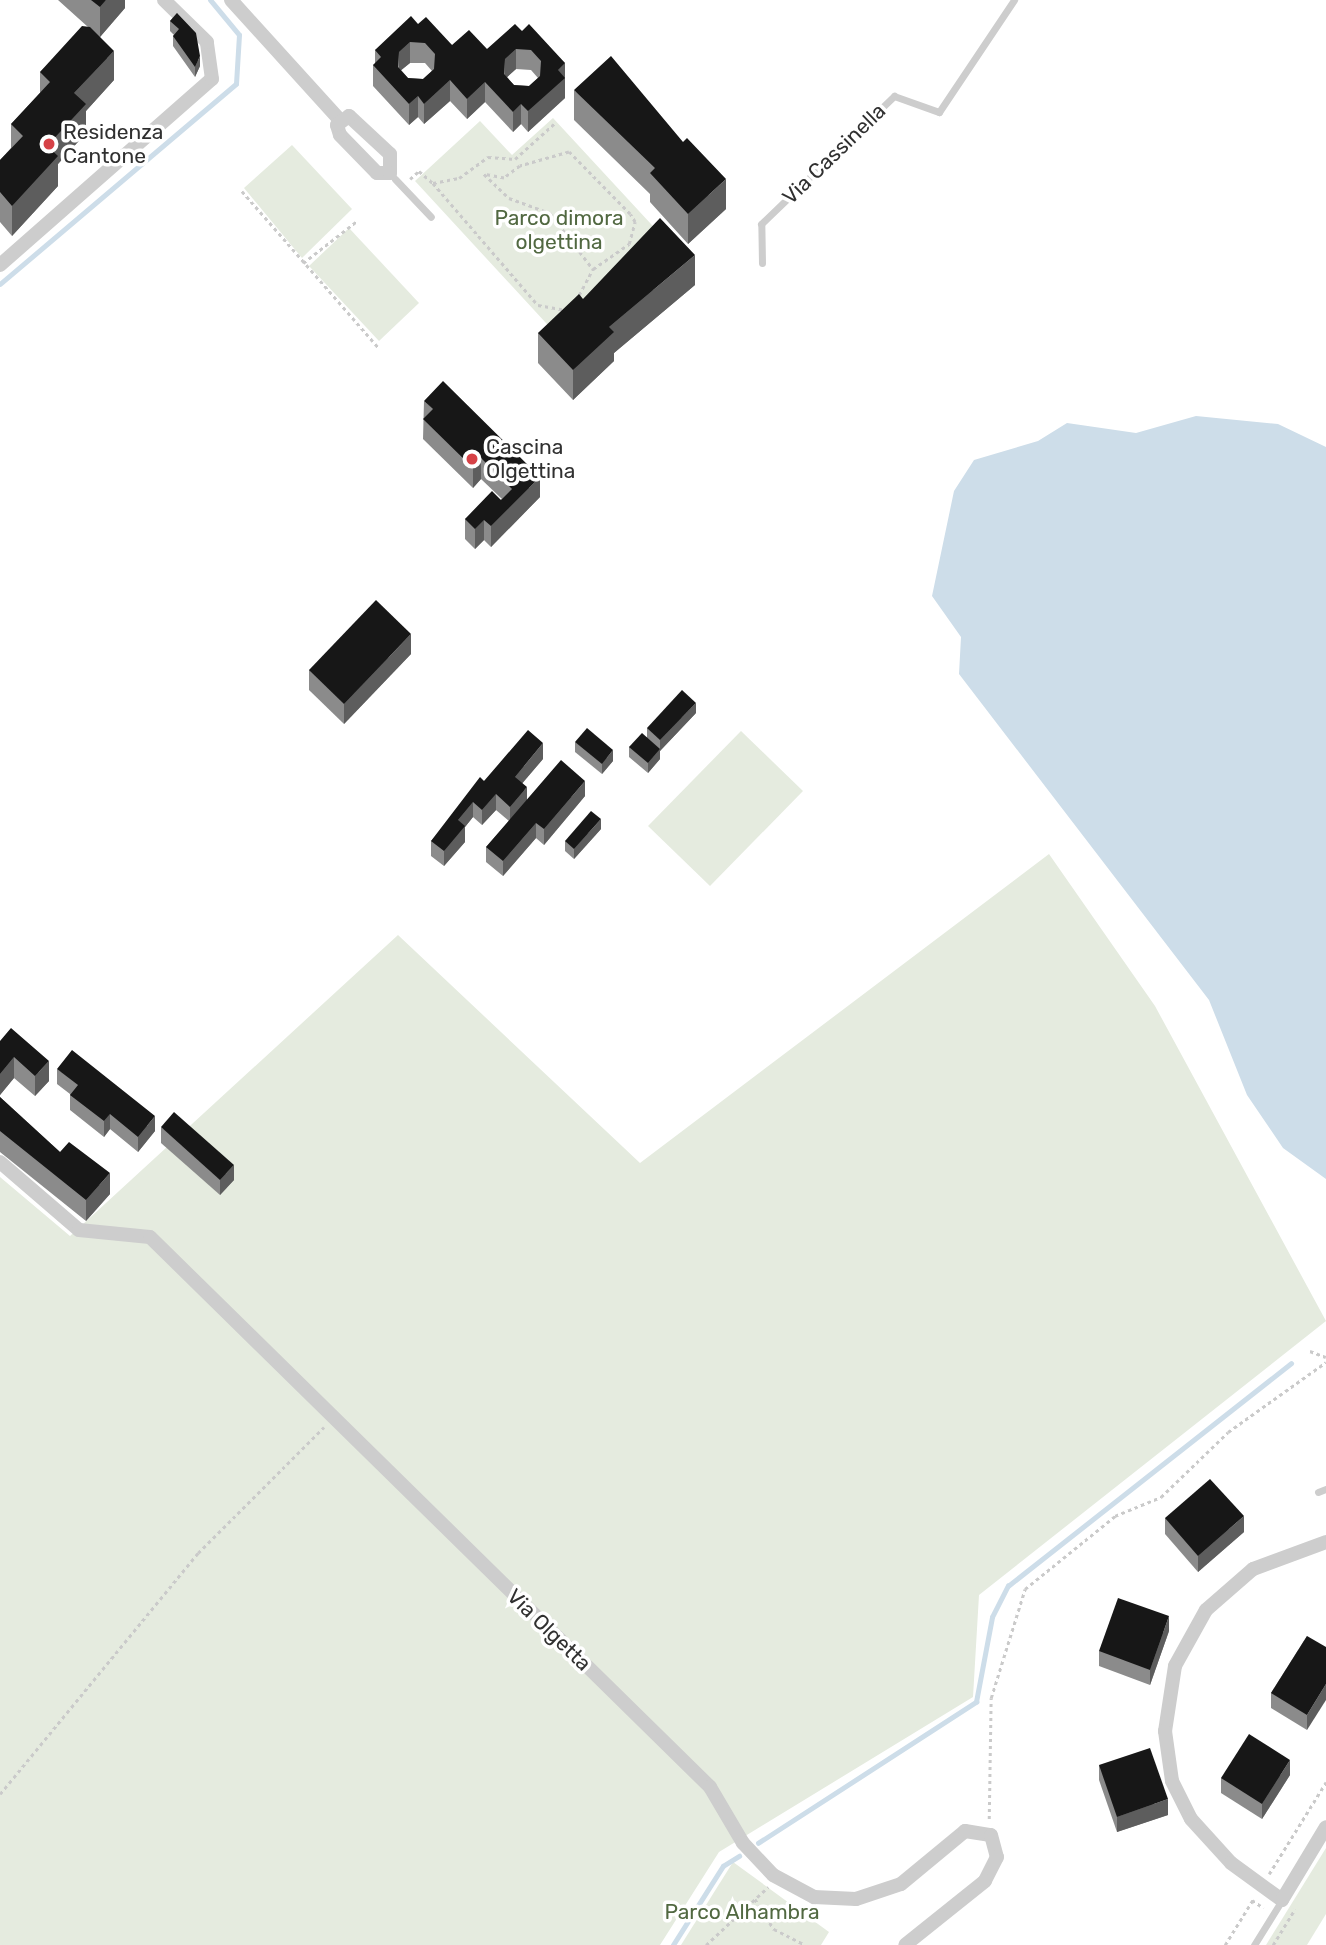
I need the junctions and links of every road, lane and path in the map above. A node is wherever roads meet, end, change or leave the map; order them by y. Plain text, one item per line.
1 (164, 0) edge
2 (230, 0) edge
3 (1014, 0) edge
4 (340, 120) dead end
5 (556, 122) dead end
6 (476, 167) junction
7 (484, 174) junction
8 (396, 179) dead end
9 (433, 183) junction
10 (402, 187) junction
11 (242, 191) dead end
12 (431, 216) dead end
13 (357, 221) dead end
14 (762, 263) dead end
15 (0, 264) edge
16 (302, 264) junction
17 (593, 269) junction
18 (378, 347) dead end
19 (0, 1162) edge
20 (1310, 1352) dead end
21 (1326, 1360) edge
22 (332, 1418) junction
23 (1326, 1542) edge
24 (1326, 1782) edge
25 (0, 1794) edge
26 (1326, 1827) edge
27 (988, 1833) junction
28 (773, 1875) junction
29 (1261, 1886) junction
30 (755, 1899) junction
31 (1282, 1899) junction
32 (706, 1945) edge
33 (805, 1945) edge
34 (905, 1945) edge
35 (1225, 1945) edge
36 (1254, 1945) edge

1 - 15 street
2 - 4 street
3 - 14 lane, Via Cassinella
5 - 6 path
6 - 7 path
6 - 9 path
7 - 17 path
7 - 17 path
8 - 10 lane
9 - 10 path
9 - 17 path
10 - 12 lane
11 - 16 path
13 - 16 path
16 - 18 path
19 - 22 street, Via Olgetta
20 - 21 path
21 - 27 path
22 - 25 path
22 - 28 street, Via Olgetta
23 - 29 street
24 - 29 path
26 - 31 street
27 - 28 street, Via Olgetta
27 - 34 street
28 - 30 path
29 - 31 street
29 - 35 path
30 - 32 path
30 - 33 path
31 - 36 lane

